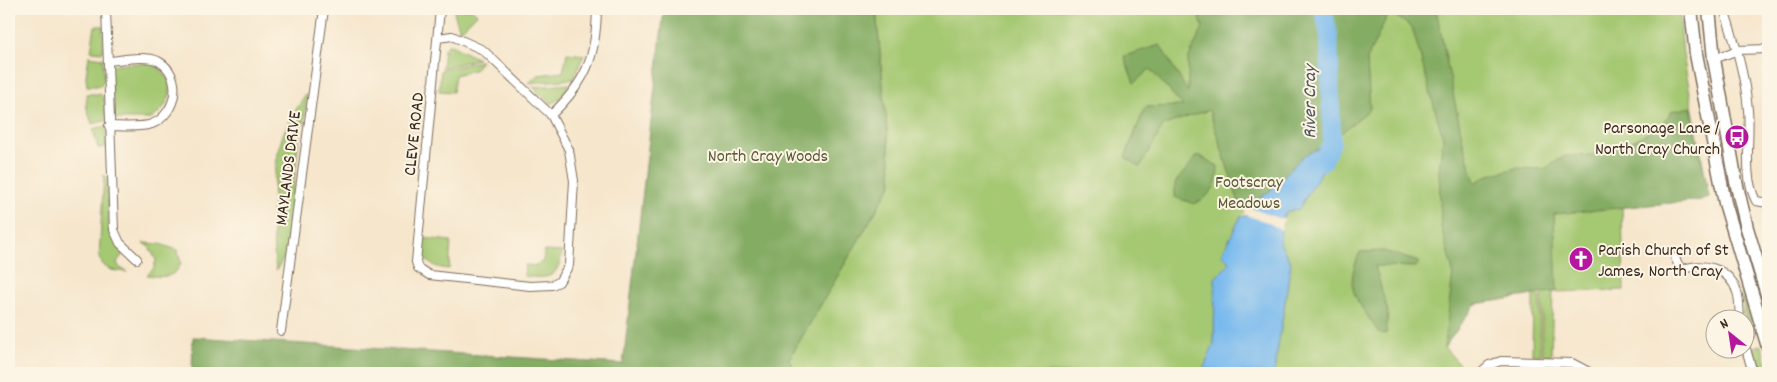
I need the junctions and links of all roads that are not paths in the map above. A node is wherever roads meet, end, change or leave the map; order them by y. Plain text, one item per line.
1 (106, 9) edge
2 (324, 9) edge
3 (440, 9) edge
4 (597, 9) edge
5 (1691, 9) edge
6 (1709, 9) edge
7 (1724, 9) edge
8 (438, 38) junction
9 (1768, 49) edge
10 (1738, 50) junction
11 (1714, 60) junction
12 (108, 61) junction
13 (552, 115) junction
14 (109, 126) junction
15 (1768, 203) edge
16 (1675, 258) dead end
17 (137, 259) dead end
18 (1768, 298) edge
19 (1739, 310) edge
20 (281, 332) dead end
21 (1768, 347) edge
22 (1749, 360) edge
23 (1480, 373) edge
24 (1591, 373) edge
25 (1753, 373) edge

1 - 12 street
2 - 20 street, MAYLANDS DRIVE
3 - 8 street, CLEVE ROAD
4 - 13 street
5 - 21 main road
6 - 11 main road
7 - 10 street
8 - 13 street
8 - 13 street, CLEVE ROAD
9 - 10 street
10 - 11 street
10 - 15 street
11 - 18 main road
12 - 14 street
12 - 14 street
14 - 17 street
16 - 19 street
22 - 25 street
23 - 24 street

